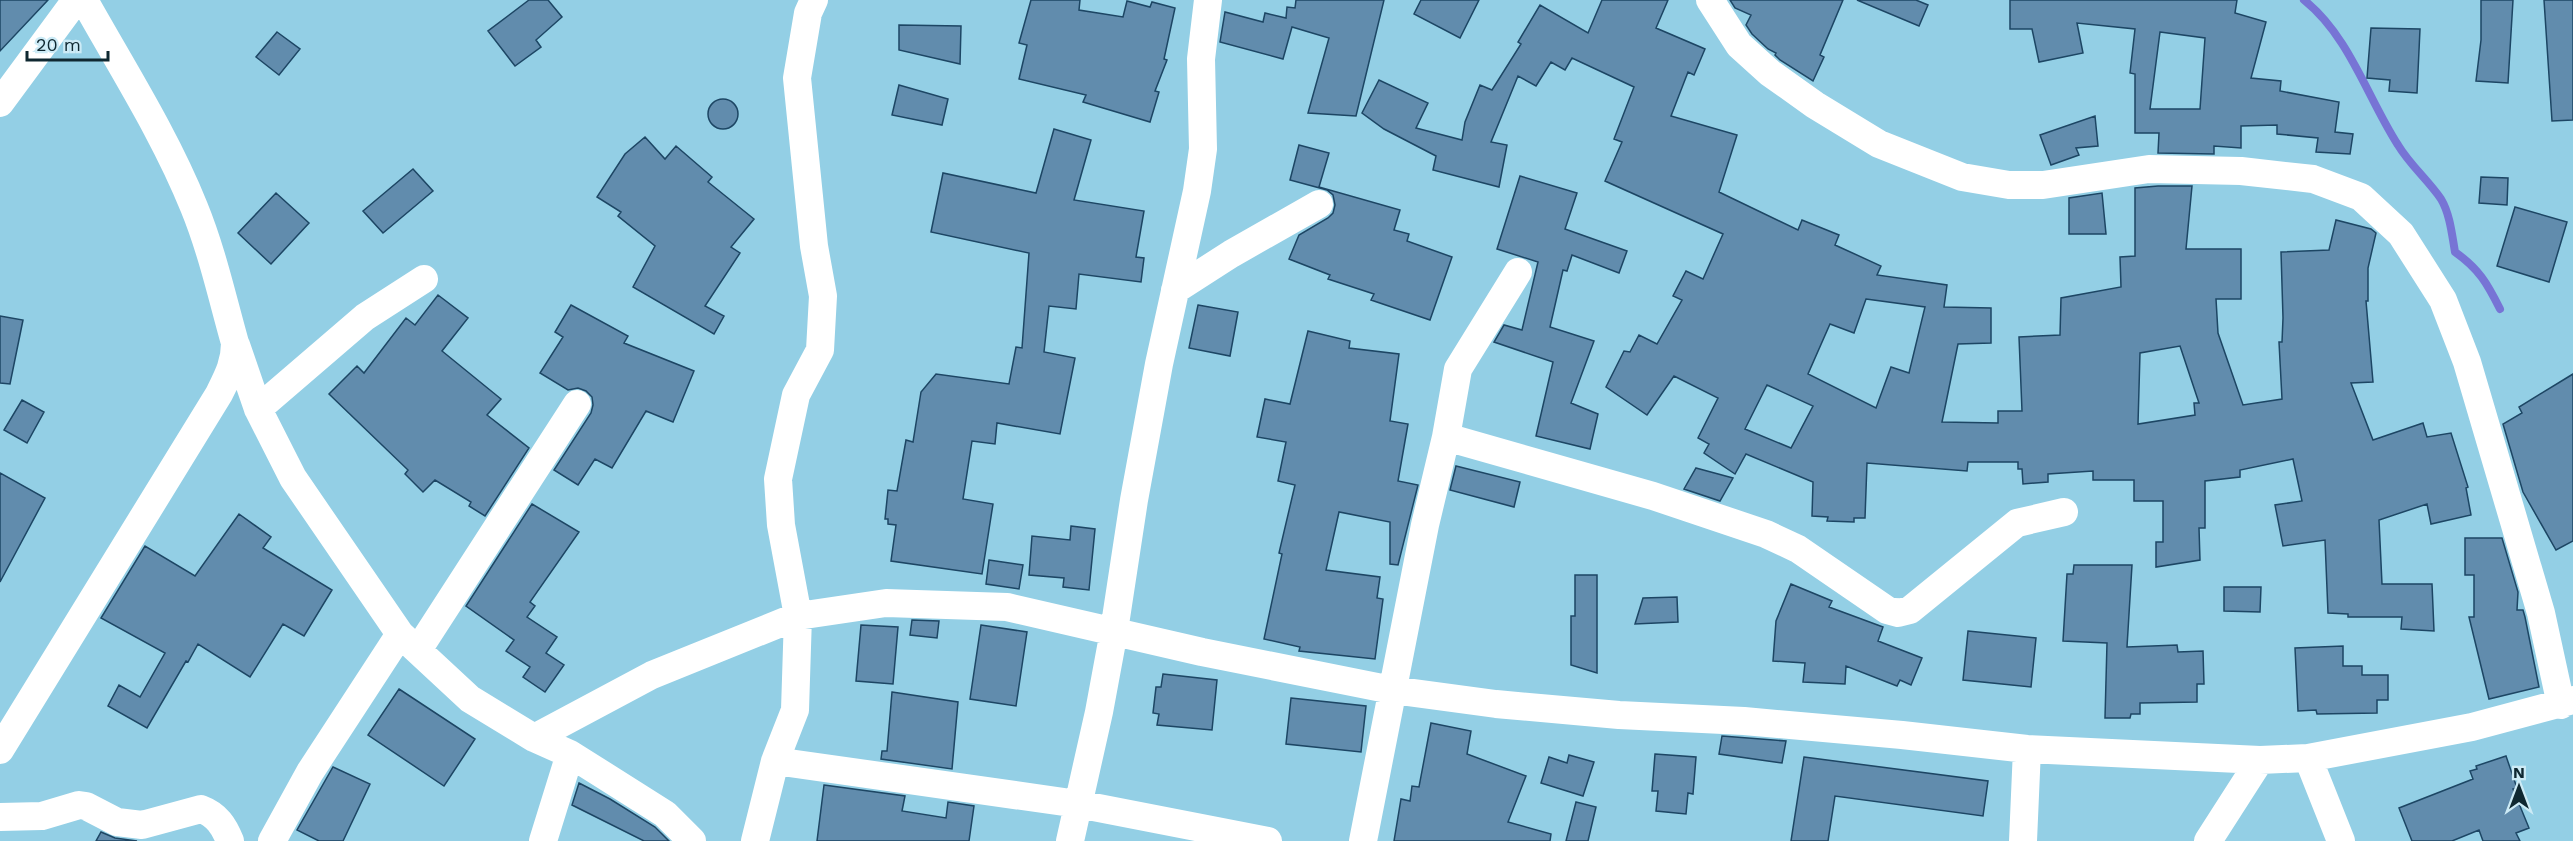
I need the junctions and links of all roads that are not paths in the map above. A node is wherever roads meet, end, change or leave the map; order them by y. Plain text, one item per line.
1 (76, 0) edge
2 (84, 0) edge
3 (814, 0) edge
4 (1208, 0) edge
5 (1710, 0) edge
6 (0, 103) edge
7 (1319, 204) dead end
8 (1518, 272) dead end
9 (424, 279) dead end
10 (1175, 290) junction
11 (235, 343) junction
12 (577, 404) dead end
13 (258, 409) junction
14 (1446, 437) junction
15 (2064, 512) dead end
16 (798, 616) junction
17 (1114, 631) junction
18 (409, 642) junction
19 (1392, 690) junction
20 (2567, 703) edge
21 (534, 738) junction
22 (2027, 749) junction
23 (0, 750) edge
24 (570, 754) junction
25 (2308, 758) junction
26 (2260, 760) junction
27 (775, 761) junction
28 (1078, 804) junction
29 (0, 817) edge
30 (230, 841) edge
31 (272, 841) edge
32 (543, 841) edge
33 (692, 841) edge
34 (755, 841) edge
35 (1070, 841) edge
36 (1268, 841) edge
37 (1363, 841) edge
38 (2023, 841) edge
39 (2208, 841) edge
40 (2341, 841) edge

1 - 6 street
2 - 11 street
3 - 16 street
4 - 10 street
5 - 20 street
7 - 10 street
8 - 14 street
9 - 13 street
10 - 17 street
11 - 13 street
11 - 23 street
12 - 18 street
13 - 18 street
14 - 15 street
14 - 19 street
16 - 17 street
16 - 21 street
16 - 27 street
17 - 19 street
17 - 28 street
18 - 21 street
18 - 31 street
19 - 22 street
19 - 37 street
20 - 25 street
21 - 24 street
22 - 26 street
22 - 38 street
24 - 32 street
24 - 33 street
25 - 26 street
25 - 40 street
26 - 39 street
27 - 28 street
27 - 34 street
28 - 35 street
28 - 36 street
29 - 30 street

